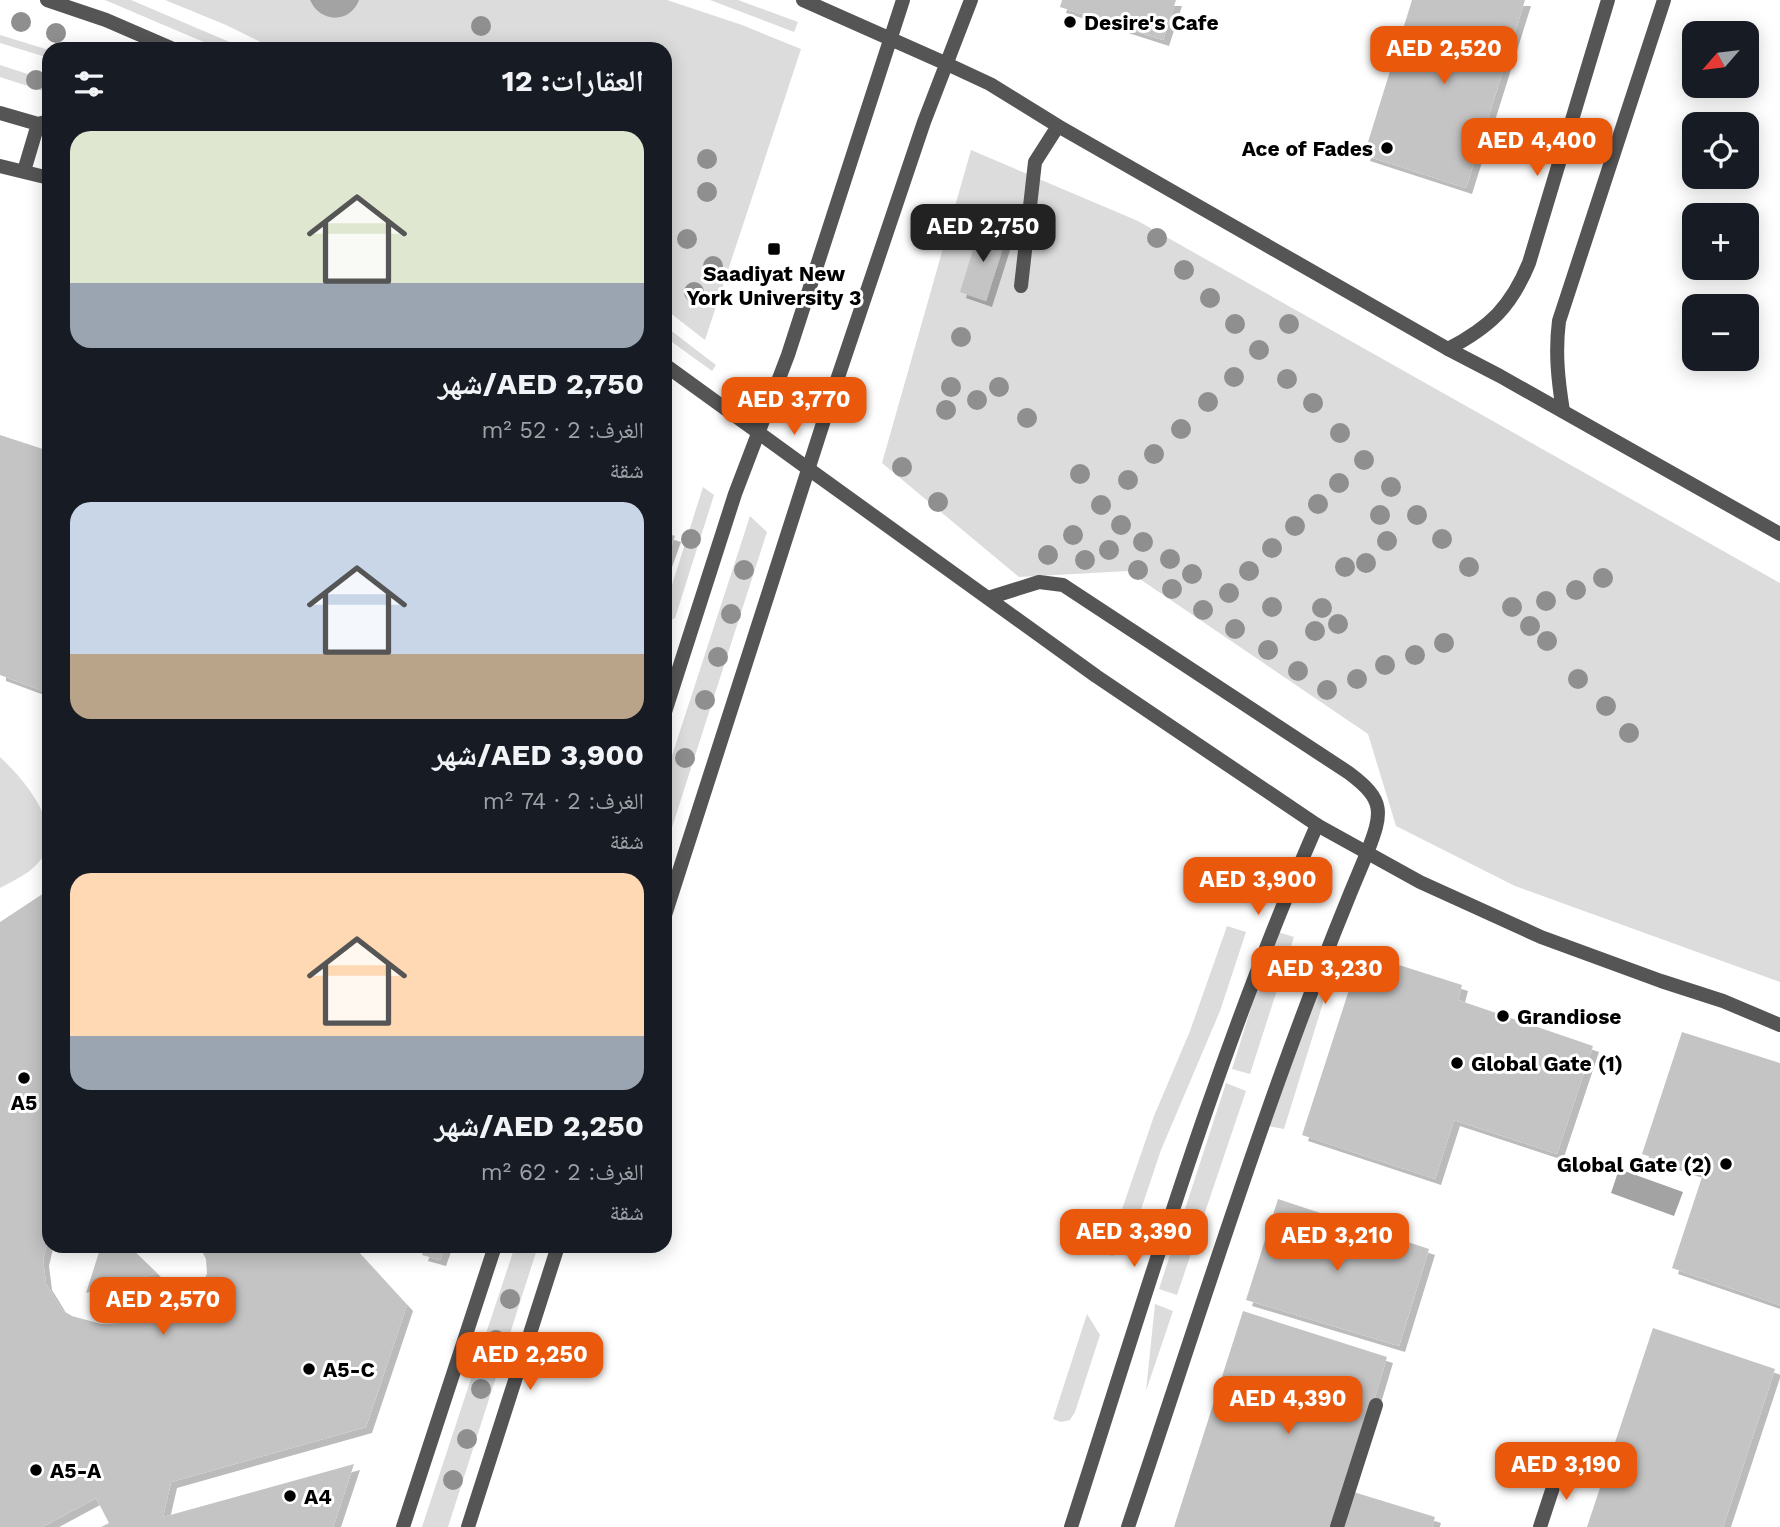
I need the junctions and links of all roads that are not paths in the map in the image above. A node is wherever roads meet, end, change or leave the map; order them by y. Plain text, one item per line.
1 (47, 0) edge
2 (803, 0) edge
3 (903, 0) edge
4 (971, 0) edge
5 (1608, 0) edge
6 (1664, 0) edge
7 (891, 38) junction
8 (157, 42) edge
9 (947, 64) junction
10 (0, 113) edge
11 (42, 122) edge
12 (1058, 126) junction
13 (42, 127) edge
14 (0, 166) edge
15 (24, 172) junction
16 (42, 176) edge
17 (1021, 286) dead end
18 (1448, 349) junction
19 (672, 370) edge
20 (1563, 411) junction
21 (758, 433) junction
22 (810, 470) junction
23 (1780, 534) edge
24 (988, 598) junction
25 (672, 690) edge
26 (1317, 825) junction
27 (1367, 853) junction
28 (672, 893) edge
29 (1780, 1025) edge
30 (493, 1253) edge
31 (556, 1253) edge
32 (1376, 1405) dead end
33 (1560, 1466) dead end
34 (1081, 1496) junction
35 (404, 1527) edge
36 (468, 1527) edge
37 (1071, 1527) edge
38 (1078, 1527) edge
39 (1128, 1527) edge
40 (1337, 1527) edge
41 (1540, 1527) edge

1 - 8 street
2 - 7 street
3 - 7 street
4 - 9 street
5 - 18 street
6 - 20 street
7 - 9 street
7 - 21 street
9 - 12 street
9 - 22 street
10 - 11 street
12 - 17 street
12 - 18 street
13 - 15 street
14 - 15 street
15 - 16 street
18 - 20 street
19 - 21 street
20 - 23 street
21 - 22 street
21 - 25 street
22 - 24 street
22 - 28 street
24 - 26 street
24 - 27 street
26 - 27 street
26 - 34 street
27 - 29 street
27 - 39 street
30 - 35 street
31 - 36 street
32 - 40 street
33 - 41 street
34 - 37 street
34 - 38 street

